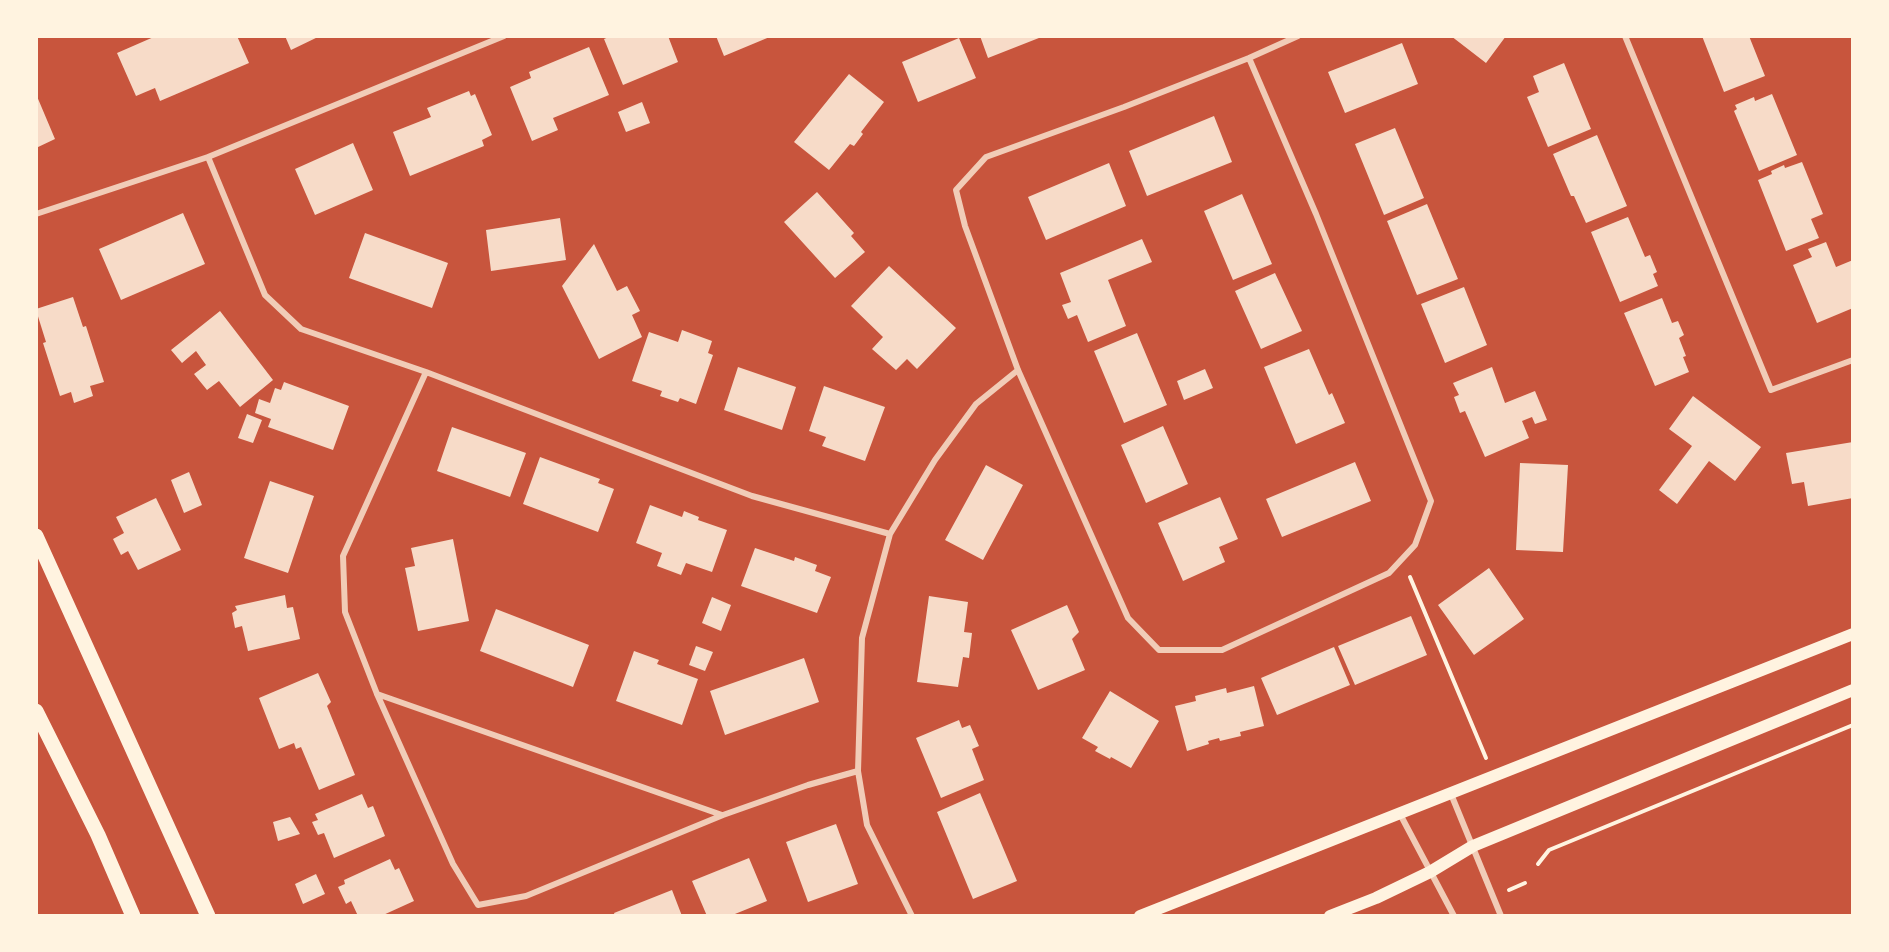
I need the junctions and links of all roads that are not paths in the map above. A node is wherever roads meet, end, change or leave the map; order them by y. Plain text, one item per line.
1 (504, 36) edge
2 (1299, 36) edge
3 (1625, 36) edge
4 (1249, 58) junction
5 (208, 157) junction
6 (36, 214) edge
7 (1853, 360) edge
8 (1018, 370) junction
9 (426, 372) junction
10 (890, 534) junction
11 (36, 536) edge
12 (1853, 634) edge
13 (1853, 690) edge
14 (377, 694) junction
15 (36, 711) edge
16 (858, 771) junction
17 (1451, 795) junction
18 (1400, 814) junction
19 (723, 815) junction
20 (1473, 846) junction
21 (1430, 872) junction
22 (133, 916) edge
23 (208, 916) edge
24 (912, 916) edge
25 (1140, 916) edge
26 (1330, 916) edge
27 (1454, 916) edge
28 (1501, 916) edge

1 - 5 street
2 - 4 street
3 - 7 street
4 - 8 street
4 - 8 street
5 - 6 street
5 - 9 street
8 - 10 street
9 - 10 street
9 - 14 street
10 - 16 street
11 - 23 main road
12 - 17 main road
13 - 20 main road
14 - 19 street
14 - 19 street
15 - 22 main road
16 - 19 street
16 - 24 street
17 - 18 main road
17 - 20 street
18 - 21 street
18 - 25 main road
20 - 21 main road
20 - 28 street
21 - 26 main road
21 - 27 street

